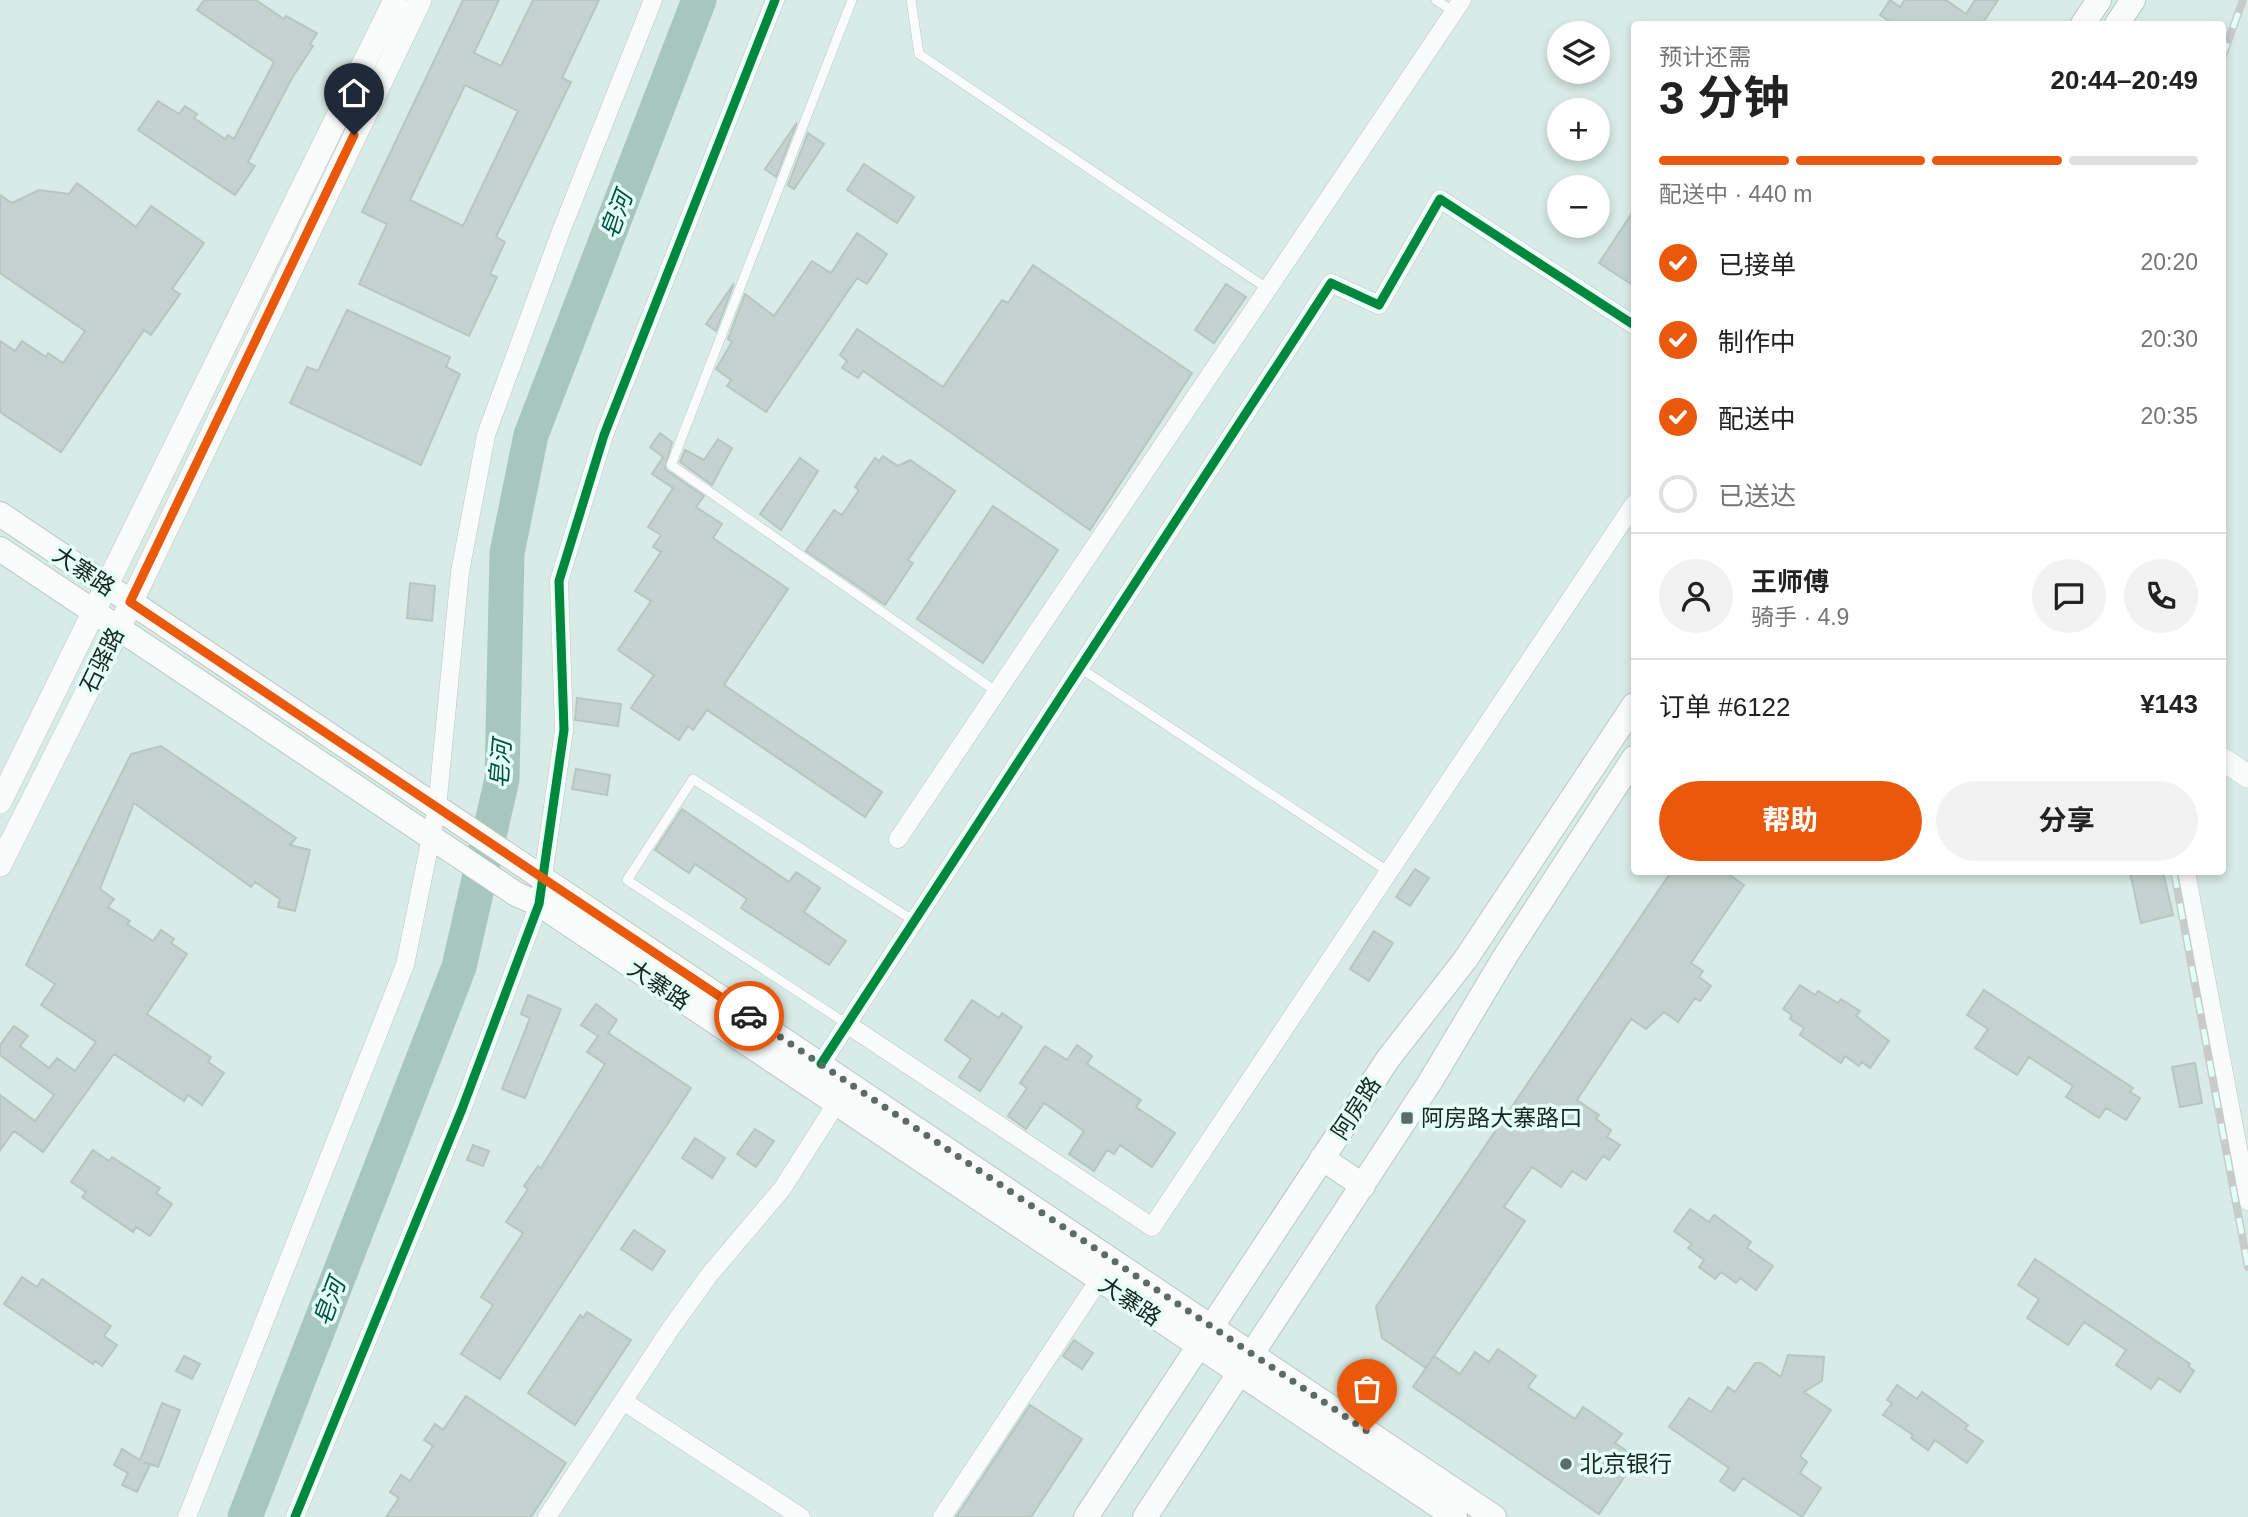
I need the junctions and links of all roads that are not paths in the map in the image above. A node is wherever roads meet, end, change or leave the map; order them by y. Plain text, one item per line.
1 (395, 0) edge
2 (420, 0) edge
3 (653, 0) edge
4 (775, 0) edge
5 (852, 0) edge
6 (911, 0) edge
7 (1436, 0) edge
8 (2099, 0) edge
9 (2133, 0) edge
10 (1458, 6) edge
11 (2085, 21) edge
12 (2119, 21) edge
13 (1268, 289) junction
14 (1631, 323) edge
15 (1631, 509) edge
16 (0, 514) edge
17 (0, 550) edge
18 (106, 586) junction
19 (130, 602) junction
20 (93, 613) junction
21 (118, 630) junction
22 (1080, 668) junction
23 (997, 692) junction
24 (1631, 710) edge
25 (2226, 762) edge
26 (1631, 763) edge
27 (2248, 776) edge
28 (0, 802) edge
29 (437, 808) junction
30 (432, 838) junction
31 (898, 839) dead end
32 (0, 865) edge
33 (1389, 872) junction
34 (2187, 875) edge
35 (541, 892) junction
36 (914, 921) junction
37 (847, 1024) junction
38 (821, 1064) junction
39 (836, 1104) junction
40 (1322, 1158) junction
41 (1363, 1186) junction
42 (2248, 1201) edge
43 (1099, 1280) junction
44 (1212, 1325) junction
45 (1198, 1346) junction
46 (1247, 1363) junction
47 (623, 1401) junction
48 (187, 1517) edge
49 (295, 1517) edge
50 (547, 1517) edge
51 (801, 1517) edge
52 (942, 1517) edge
53 (1086, 1517) edge
54 (1145, 1517) edge
55 (1455, 1517) edge
56 (1494, 1517) edge

1 - 18 street, 石驿路
2 - 19 street, 石驿路
3 - 29 street
4 - 35 street
5 - 23 lane
6 - 13 lane
7 - 10 lane
8 - 11 main road
9 - 12 main road
10 - 13 street
13 - 23 street
14 - 22 street
15 - 33 street
16 - 18 main road, 大寨路
17 - 20 main road, 大寨路
18 - 19 main road, 大寨路
18 - 20 street, 石驿路
19 - 21 street, 石驿路
19 - 29 main road, 大寨路
20 - 21 main road, 大寨路
20 - 28 street, 石驿路
21 - 30 main road, 大寨路
21 - 32 street, 石驿路
22 - 33 lane
22 - 36 street
23 - 31 street
24 - 40 main road, 阿房路
25 - 27 street
26 - 41 main road, 阿房路
29 - 30 street
29 - 35 main road, 大寨路
30 - 35 main road, 大寨路
30 - 48 street
33 - 37 street
34 - 42 street
35 - 38 main road, 大寨路
35 - 39 main road, 大寨路
35 - 49 street
36 - 37 street
36 - 37 lane
37 - 38 street
38 - 44 main road, 大寨路
39 - 43 main road, 大寨路
39 - 47 street
40 - 41 main road
40 - 44 main road, 阿房路
41 - 46 main road, 阿房路
43 - 45 main road, 大寨路
43 - 52 street
44 - 45 main road, 阿房路
44 - 46 main road, 大寨路
45 - 46 main road, 大寨路
45 - 53 main road, 阿房路
46 - 54 main road, 阿房路
46 - 55 main road, 大寨路
46 - 56 main road, 大寨路
47 - 50 street
47 - 51 street

